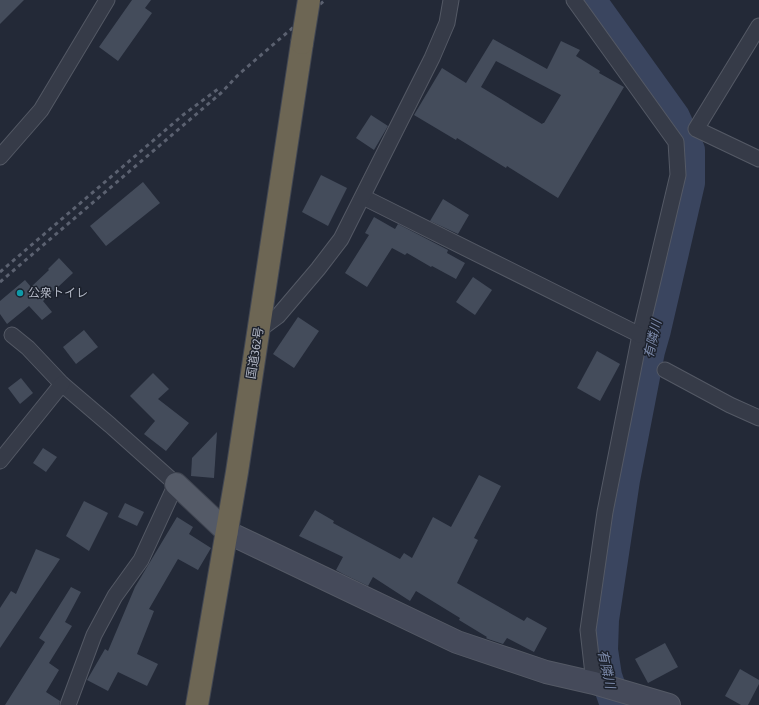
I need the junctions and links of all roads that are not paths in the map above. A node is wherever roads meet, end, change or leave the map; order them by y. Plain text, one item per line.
1 (107, 0) edge
2 (309, 0) edge
3 (451, 0) edge
4 (574, 0) edge
5 (759, 26) edge
6 (694, 132) junction
7 (6, 140) edge
8 (676, 142) junction
9 (0, 157) edge
10 (759, 159) edge
11 (363, 197) junction
12 (259, 330) junction
13 (12, 335) dead end
14 (640, 335) junction
15 (665, 370) dead end
16 (62, 384) junction
17 (759, 418) edge
18 (0, 461) edge
19 (176, 484) junction
20 (227, 532) junction
21 (594, 683) junction
22 (68, 705) edge
23 (197, 705) edge
24 (669, 705) edge

1 - 7 street
2 - 12 highway, 国道362号, bridge
3 - 11 street
4 - 8 street
5 - 6 street
6 - 8 street
6 - 10 street
7 - 9 street
8 - 14 street
11 - 12 street
11 - 14 street
12 - 20 highway, 国道362号
13 - 16 street
14 - 21 street
15 - 17 street
16 - 18 street
16 - 19 street
19 - 20 main road
19 - 22 street
20 - 21 street
20 - 23 highway, 国道362号
21 - 24 street

